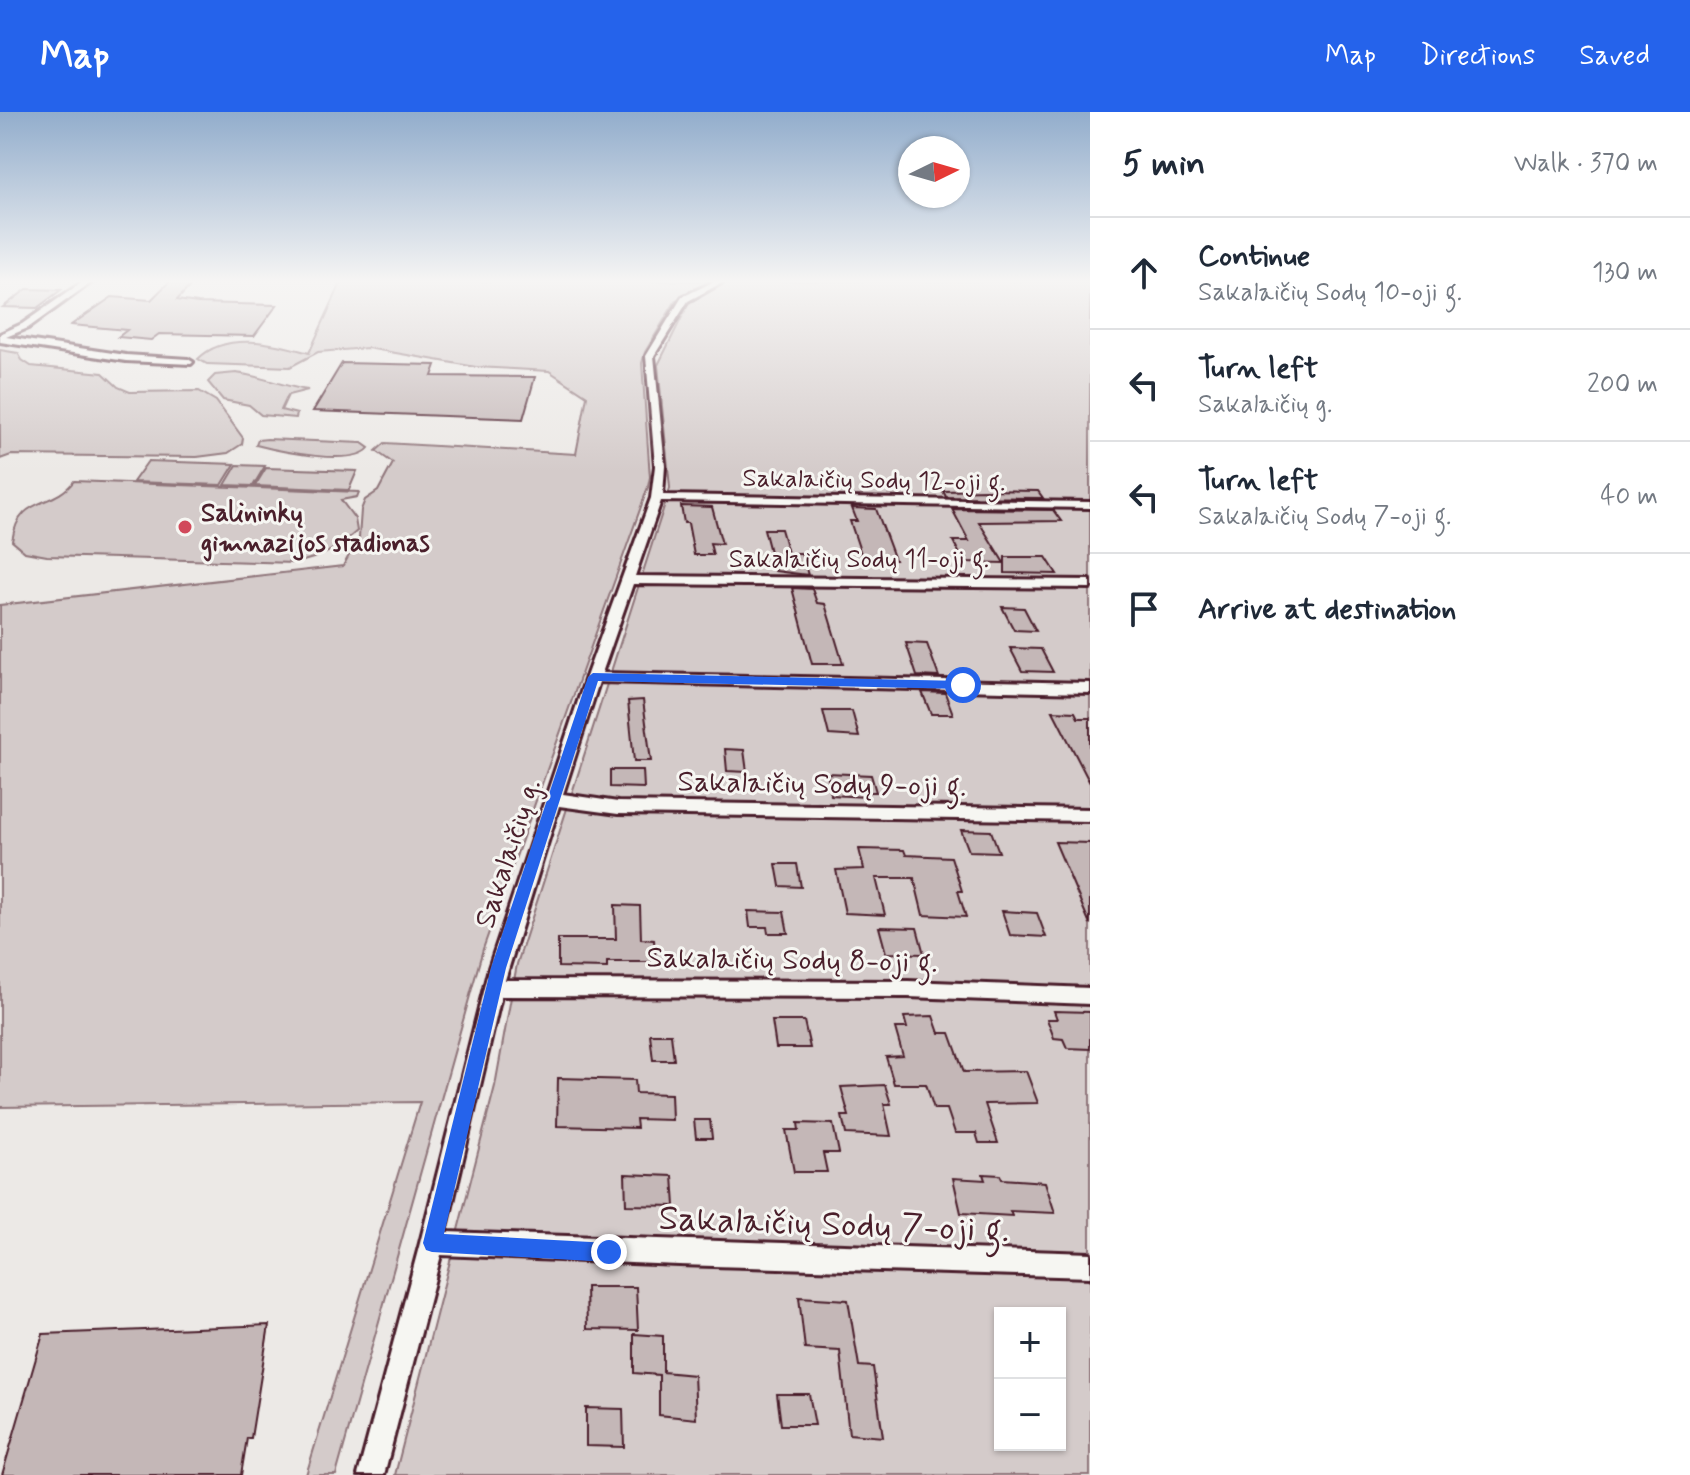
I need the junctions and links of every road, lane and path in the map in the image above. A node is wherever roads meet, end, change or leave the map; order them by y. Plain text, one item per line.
1 (42, 345) edge
2 (657, 345) edge
3 (188, 362) dead end
4 (657, 498) junction
5 (1090, 505) edge
6 (627, 580) junction
7 (1090, 584) edge
8 (593, 677) junction
9 (1090, 688) edge
10 (554, 799) junction
11 (1090, 815) edge
12 (493, 988) junction
13 (1090, 996) edge
14 (432, 1243) junction
15 (1090, 1265) edge
16 (371, 1475) edge

1 - 3 street
2 - 4 street, Sakalaičių g.
4 - 5 street, Sakalaičių Sodų 12-oji g.
4 - 6 street, Sakalaičių g.
6 - 7 street, Sakalaičių Sodų 11-oji g.
6 - 8 street, Sakalaičių g.
8 - 9 street
8 - 10 street, Sakalaičių g.
10 - 11 street, Sakalaičių Sodų 9-oji g.
10 - 12 street, Sakalaičių g.
12 - 13 street, Sakalaičių Sodų 8-oji g.
12 - 14 street, Sakalaičių g.
14 - 15 street, Sakalaičių Sodų 7-oji g.
14 - 16 street, Sakalaičių g.

